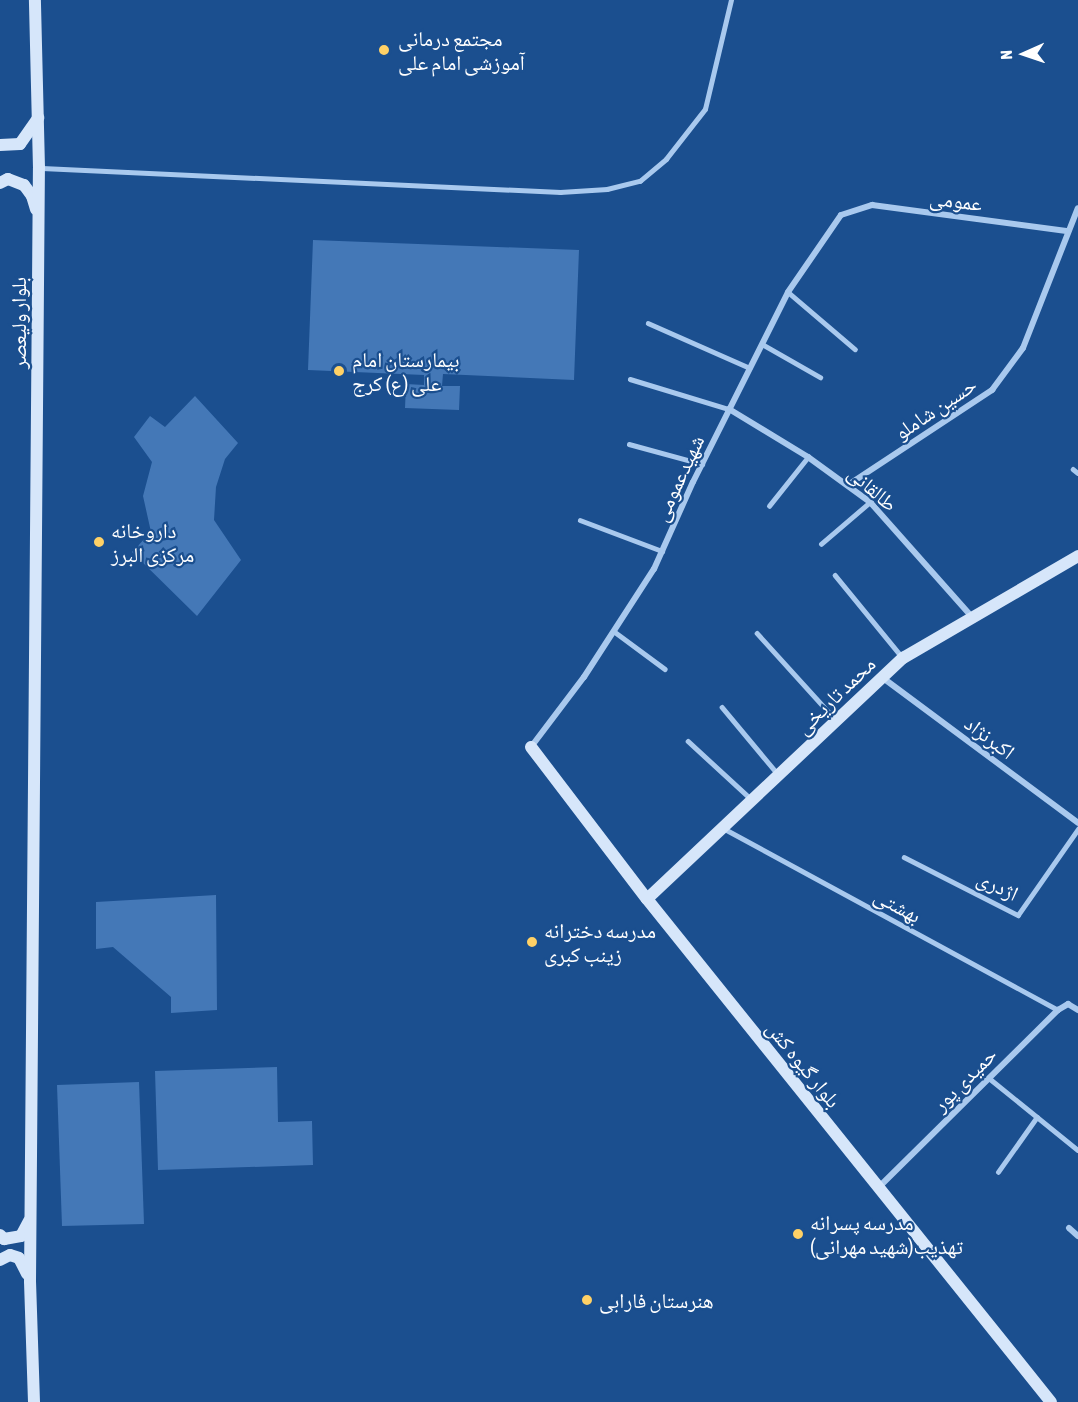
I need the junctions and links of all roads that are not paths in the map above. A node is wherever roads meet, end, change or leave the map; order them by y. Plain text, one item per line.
1 (35, 0) edge
2 (731, 0) edge
3 (38, 117) junction
4 (0, 145) edge
5 (39, 168) junction
6 (0, 183) edge
7 (1078, 208) edge
8 (841, 215) joint
9 (38, 218) junction
10 (1068, 231) junction
11 (788, 292) junction
12 (648, 323) dead end
13 (762, 344) junction
14 (855, 349) dead end
15 (750, 368) junction
16 (820, 377) dead end
17 (630, 379) dead end
18 (729, 409) junction
19 (629, 444) dead end
20 (808, 457) junction
21 (702, 464) junction
22 (848, 485) junction
23 (870, 502) junction
24 (769, 506) dead end
25 (580, 520) dead end
26 (821, 544) dead end
27 (662, 551) junction
28 (1078, 556) edge
29 (835, 576) dead end
30 (973, 618) junction
31 (615, 632) junction
32 (757, 633) dead end
33 (903, 658) junction
34 (665, 669) dead end
35 (883, 677) junction
36 (722, 707) dead end
37 (836, 721) junction
38 (688, 741) dead end
39 (531, 747) joint
40 (779, 775) junction
41 (752, 800) junction
42 (1078, 823) edge
43 (723, 828) junction
44 (1078, 830) edge
45 (904, 857) dead end
46 (647, 899) junction
47 (1058, 1010) junction
48 (1078, 1010) edge
49 (989, 1078) junction
50 (1037, 1117) junction
51 (1078, 1150) edge
52 (998, 1172) dead end
53 (878, 1188) junction
54 (30, 1218) junction
55 (1069, 1228) dead end
56 (0, 1235) edge
57 (1078, 1236) edge
58 (0, 1260) edge
59 (30, 1281) junction
60 (34, 1402) edge
61 (1051, 1402) edge

1 - 3 street, بلوار ولیعصر
2 - 5 lane
3 - 4 street
3 - 5 street, بلوار ولیعصر
5 - 9 street, بلوار ولیعصر
6 - 9 street
7 - 10 street, حسین شاملو
8 - 10 street, عمومی
8 - 11 street, شهیدعمومی
9 - 54 street, بلوار ولیعصر
10 - 22 street, حسین شاملو
11 - 13 street, شهیدعمومی
11 - 14 lane
12 - 15 lane
13 - 15 street, شهیدعمومی
13 - 16 lane
15 - 18 street, شهیدعمومی
17 - 18 lane
18 - 20 street, طالقانی
18 - 21 street, شهیدعمومی
19 - 21 lane
20 - 22 street, طالقانی
20 - 24 lane
21 - 27 street, شهیدعمومی
22 - 23 street, طالقانی
23 - 26 lane
23 - 30 street, طالقانی
25 - 27 lane
27 - 31 street, شهیدعمومی
28 - 30 street, محمد تاریخی
29 - 33 lane
30 - 33 street, محمد تاریخی
31 - 34 lane
31 - 39 street, شهیدعمومی
32 - 37 lane
33 - 35 street, محمد تاریخی
35 - 37 street, محمد تاریخی
35 - 42 street, اکبرنژاد
36 - 40 lane
37 - 40 street, محمد تاریخی
38 - 41 lane
39 - 46 street, بلوار گیوه کش
40 - 41 street, محمد تاریخی
41 - 43 street, محمد تاریخی
43 - 46 street, محمد تاریخی
43 - 47 lane, بهشتی
44 - 45 lane, اژدری
46 - 53 street, بلوار گیوه کش
47 - 48 street
47 - 49 street, حمیدی پور
49 - 50 lane
49 - 53 street, حمیدی پور
50 - 51 lane
50 - 52 lane
53 - 61 street, بلوار گیوه کش
54 - 56 street
54 - 59 street, بلوار ولیعصر
55 - 57 street
58 - 59 street
59 - 60 street, بلوار ولیعصر

